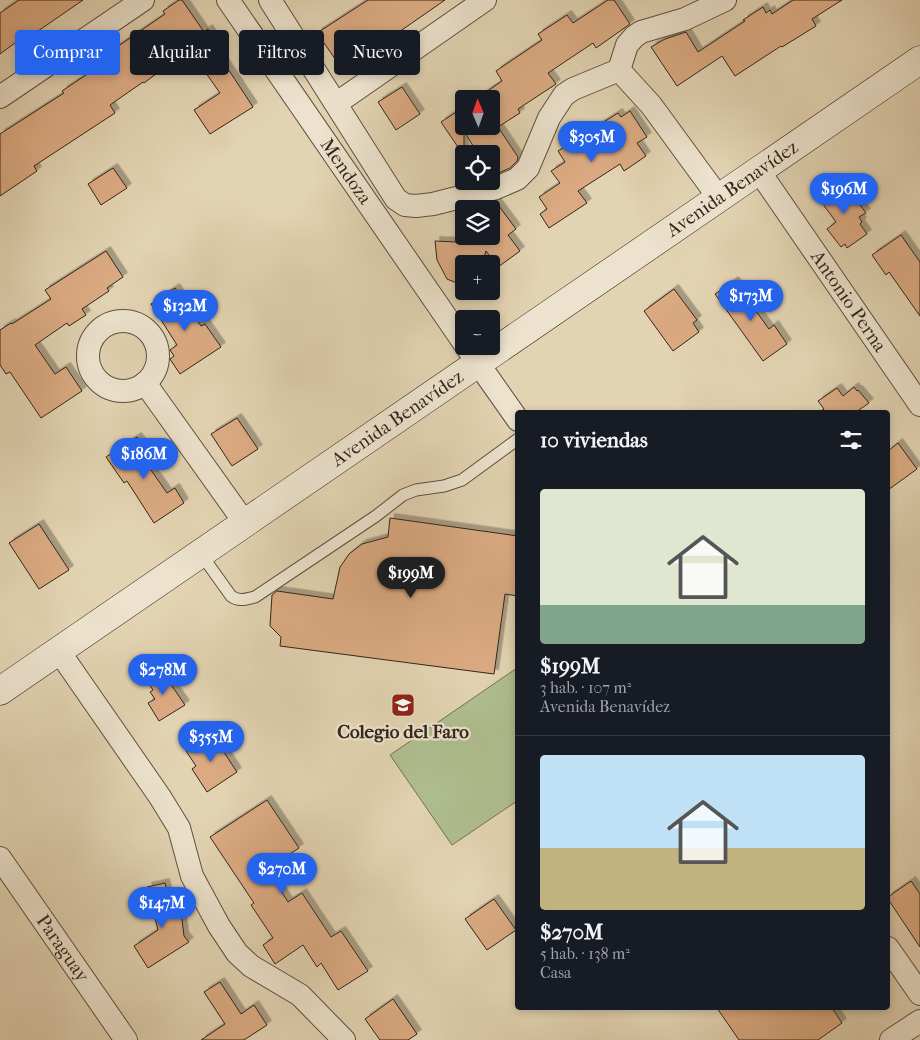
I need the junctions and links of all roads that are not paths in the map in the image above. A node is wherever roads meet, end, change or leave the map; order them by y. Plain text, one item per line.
1 (143, 0) edge
2 (228, 0) edge
3 (270, 0) edge
4 (485, 0) edge
5 (725, 0) edge
6 (920, 60) edge
7 (619, 70) junction
8 (0, 97) edge
9 (337, 103) junction
10 (759, 171) junction
11 (719, 198) junction
12 (455, 331) edge
13 (500, 332) edge
14 (464, 355) edge
15 (472, 355) edge
16 (145, 383) dead end
17 (920, 405) edge
18 (515, 416) edge
19 (515, 441) edge
20 (245, 524) junction
21 (201, 554) junction
22 (58, 650) junction
23 (0, 691) edge
24 (0, 858) edge
25 (890, 951) edge
26 (919, 992) edge
27 (920, 1021) edge
28 (126, 1040) edge
29 (344, 1040) edge
30 (891, 1040) edge

1 - 8 street
2 - 12 street, Mendoza
3 - 9 street
4 - 9 street
5 - 7 street
6 - 10 main road, Avenida Benavídez
7 - 9 street
7 - 11 street
10 - 11 main road, Avenida Benavídez
10 - 17 street, Antonio Perna
11 - 13 main road, Avenida Benavídez
14 - 20 main road, Avenida Benavídez
15 - 18 street, Mendoza
16 - 20 street
19 - 21 lane
20 - 21 main road, Avenida Benavídez
21 - 22 main road, Avenida Benavídez
22 - 23 main road, Avenida Benavídez
22 - 29 street
24 - 28 street, Paraguay
25 - 26 street
27 - 30 street

